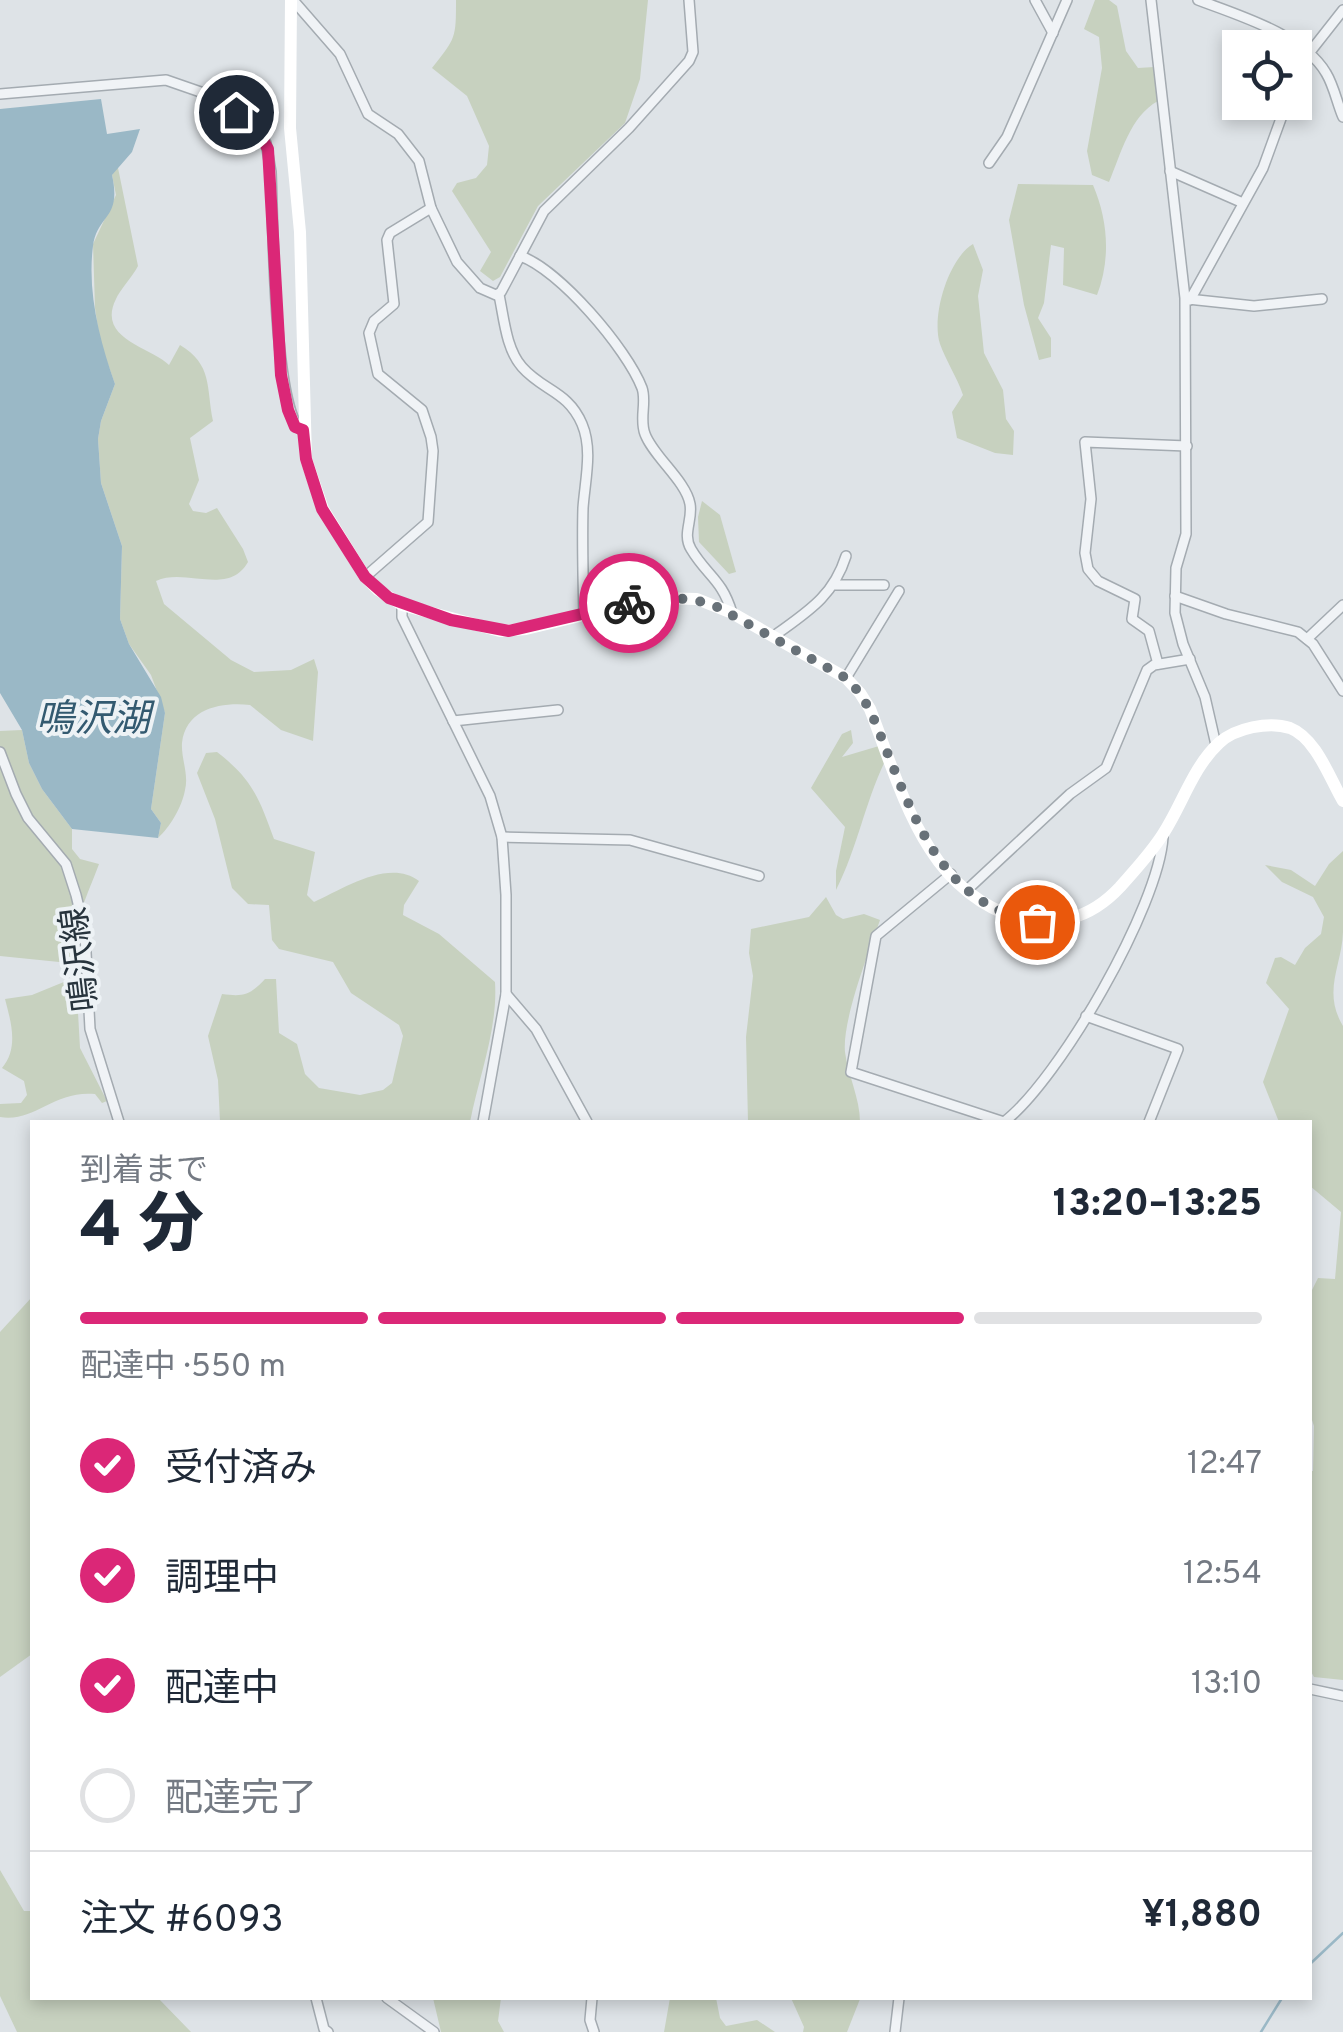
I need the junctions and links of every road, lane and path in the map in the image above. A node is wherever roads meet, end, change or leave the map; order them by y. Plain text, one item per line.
1 (292, 0) edge
2 (689, 0) edge
3 (1035, 0) edge
4 (1067, 0) edge
5 (1150, 0) edge
6 (1198, 0) edge
7 (1343, 10) edge
8 (1270, 30) edge
9 (1053, 33) junction
10 (1312, 49) edge
11 (1312, 55) edge
12 (0, 94) edge
13 (1343, 118) edge
14 (1280, 120) edge
15 (989, 163) dead end
16 (1170, 172) junction
17 (1244, 202) junction
18 (431, 208) junction
19 (520, 256) junction
20 (500, 294) junction
21 (1322, 298) dead end
22 (1188, 299) junction
23 (303, 430) junction
24 (1186, 446) junction
25 (846, 556) dead end
26 (365, 577) junction
27 (835, 585) junction
28 (884, 585) dead end
29 (899, 591) dead end
30 (1174, 596) junction
31 (402, 605) junction
32 (1343, 605) edge
33 (732, 613) junction
34 (584, 616) junction
35 (774, 636) junction
36 (1308, 639) junction
37 (1190, 658) junction
38 (1158, 664) junction
39 (846, 678) junction
40 (1343, 691) edge
41 (558, 710) dead end
42 (453, 721) junction
43 (1216, 745) junction
44 (0, 752) edge
45 (1343, 801) edge
46 (1163, 834) junction
47 (502, 837) junction
48 (951, 874) junction
49 (759, 876) dead end
50 (968, 889) junction
51 (506, 994) junction
52 (1086, 1016) junction
53 (119, 1120) edge
54 (482, 1120) edge
55 (586, 1120) edge
56 (998, 1120) edge
57 (1006, 1120) edge
58 (1150, 1120) edge
59 (1312, 1689) edge
60 (1343, 1696) edge
61 (317, 2000) edge
62 (390, 2000) edge
63 (592, 2000) edge
64 (899, 2000) edge
65 (328, 2032) edge
66 (434, 2032) edge
67 (594, 2032) edge
68 (895, 2032) edge

1 - 18 street
1 - 23 main road
2 - 19 street
3 - 9 street
4 - 9 street
5 - 16 street
6 - 8 street
7 - 10 street
9 - 15 street
11 - 13 street
12 - 23 street
14 - 17 street
16 - 17 street
16 - 22 street
17 - 22 street
18 - 20 street
18 - 26 street
19 - 20 street
19 - 33 street
20 - 34 street
21 - 22 street
22 - 24 street
23 - 26 main road
24 - 30 street
24 - 38 street
25 - 27 street
26 - 31 main road
27 - 28 street
27 - 35 street
29 - 39 street
30 - 36 street
30 - 37 street
31 - 34 main road
31 - 42 street
32 - 36 street
33 - 34 main road
33 - 35 main road
35 - 39 main road
36 - 40 street
37 - 38 street
37 - 43 street
38 - 50 street
39 - 48 main road
41 - 42 street
42 - 47 street
43 - 45 main road
43 - 46 main road
44 - 53 street, 鳴沢線
46 - 50 main road
46 - 52 street
47 - 49 street
47 - 51 street
48 - 50 main road
48 - 56 street
51 - 54 street
51 - 55 street
52 - 57 street
52 - 58 street
59 - 60 street
61 - 65 street
62 - 66 street
63 - 67 street
64 - 68 street

